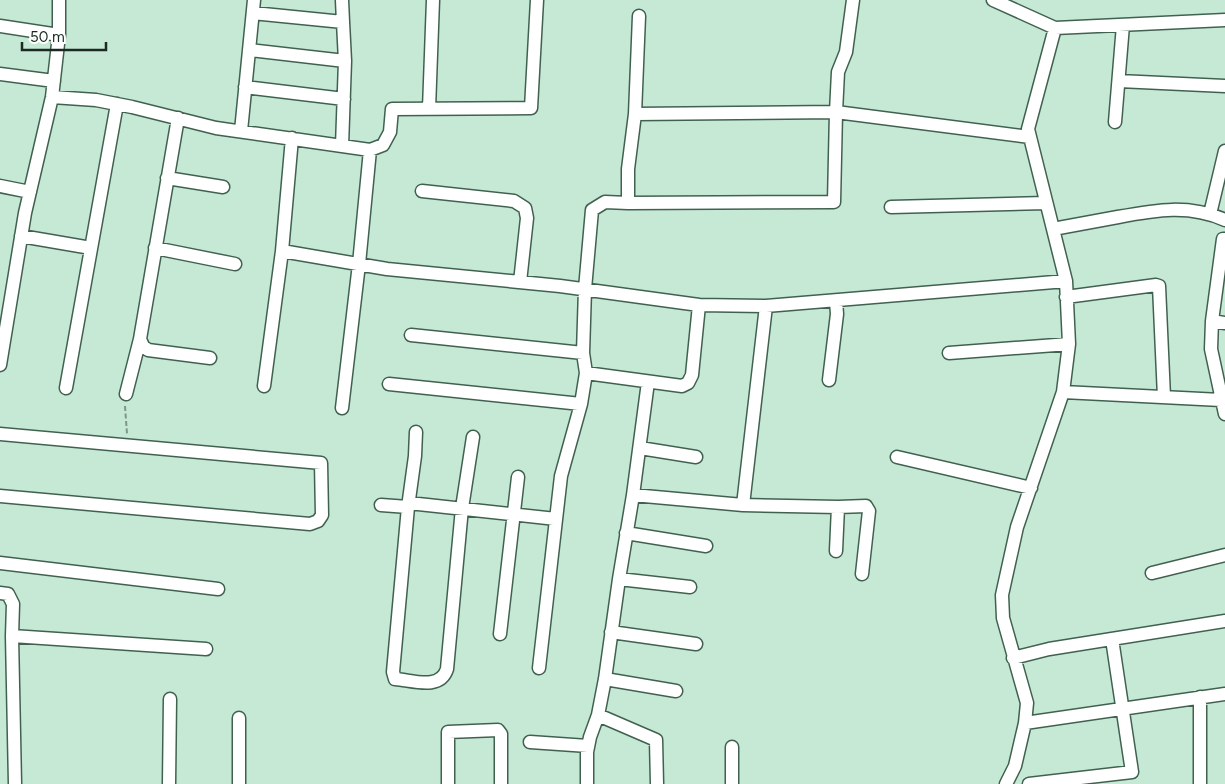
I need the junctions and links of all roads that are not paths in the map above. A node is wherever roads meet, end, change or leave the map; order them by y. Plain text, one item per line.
1 (59, 0) edge
2 (254, 0) edge
3 (342, 0) edge
4 (433, 0) edge
5 (537, 0) edge
6 (853, 0) edge
7 (993, 0) edge
8 (253, 13) junction
9 (639, 16) dead end
10 (1225, 20) edge
11 (343, 22) junction
12 (1123, 25) junction
13 (0, 26) edge
14 (1055, 28) junction
15 (59, 35) junction
16 (249, 50) junction
17 (345, 61) junction
18 (0, 74) edge
19 (54, 80) junction
20 (1119, 81) junction
21 (1225, 86) edge
22 (245, 87) junction
23 (52, 97) junction
24 (344, 99) junction
25 (117, 104) junction
26 (429, 109) junction
27 (836, 112) junction
28 (635, 114) junction
29 (178, 118) junction
30 (1115, 122) dead end
31 (241, 131) junction
32 (1030, 137) junction
33 (292, 138) junction
34 (342, 146) junction
35 (370, 150) junction
36 (1225, 151) edge
37 (168, 178) junction
38 (0, 186) edge
39 (222, 187) dead end
40 (422, 191) dead end
41 (30, 192) junction
42 (628, 203) junction
43 (1046, 203) junction
44 (891, 207) dead end
45 (1210, 214) junction
46 (1225, 220) edge
47 (1053, 229) junction
48 (21, 236) junction
49 (1225, 239) edge
50 (91, 248) junction
51 (155, 248) junction
52 (282, 251) junction
53 (235, 264) dead end
54 (359, 264) junction
55 (520, 282) junction
56 (1066, 282) junction
57 (585, 289) junction
58 (1066, 297) junction
59 (836, 300) junction
60 (699, 305) junction
61 (766, 306) junction
62 (1212, 321) junction
63 (3, 322) edge
64 (1225, 323) edge
65 (411, 335) dead end
66 (140, 339) junction
67 (1069, 344) junction
68 (583, 353) junction
69 (949, 353) dead end
70 (210, 358) dead end
71 (0, 365) edge
72 (586, 374) junction
73 (829, 380) dead end
74 (648, 382) junction
75 (389, 384) dead end
76 (264, 386) dead end
77 (66, 388) dead end
78 (1063, 392) junction
79 (126, 394) road end
80 (1164, 397) junction
81 (1221, 400) junction
82 (581, 404) junction
83 (342, 408) dead end
84 (1225, 414) edge
85 (416, 432) dead end
86 (0, 434) edge
87 (472, 438) dead end
88 (640, 448) junction
89 (897, 457) dead end
90 (696, 458) dead end
91 (518, 477) dead end
92 (1031, 488) junction
93 (633, 495) junction
94 (0, 496) edge
95 (381, 505) dead end
96 (743, 505) junction
97 (838, 507) junction
98 (408, 508) junction
99 (462, 508) junction
100 (513, 514) junction
101 (556, 519) junction
102 (626, 533) junction
103 (706, 546) dead end
104 (836, 551) dead end
105 (1225, 555) edge
106 (0, 563) edge
107 (1152, 573) dead end
108 (862, 574) dead end
109 (618, 579) junction
110 (690, 587) dead end
111 (218, 589) dead end
112 (0, 593) edge
113 (1225, 621) edge
114 (611, 632) junction
115 (500, 634) dead end
116 (12, 636) junction
117 (1112, 639) junction
118 (696, 644) dead end
119 (206, 649) dead end
120 (1013, 658) junction
121 (539, 668) dead end
122 (605, 679) junction
123 (676, 691) dead end
124 (1225, 694) edge
125 (1200, 697) junction
126 (170, 700) dead end
127 (1121, 709) junction
128 (598, 715) junction
129 (239, 718) dead end
130 (1025, 723) junction
131 (530, 742) dead end
132 (588, 746) junction
133 (732, 747) dead end
134 (1132, 778) edge
135 (1072, 782) edge
136 (16, 784) edge
137 (169, 784) edge
138 (239, 784) edge
139 (448, 784) edge
140 (502, 784) edge
141 (587, 784) edge
142 (657, 784) edge
143 (732, 784) edge
144 (1006, 784) edge
145 (1029, 784) edge
146 (1200, 784) edge

1 - 15 street
2 - 8 street
3 - 11 street
4 - 26 street
5 - 26 street
6 - 27 street
7 - 14 street
8 - 11 street
8 - 16 street
9 - 28 street
10 - 12 street
11 - 17 street
12 - 14 street
12 - 20 street
13 - 15 street
14 - 32 street
15 - 19 street
16 - 17 street
16 - 22 street
17 - 24 street
18 - 19 street
19 - 23 street
20 - 21 street
20 - 30 street
22 - 24 street
22 - 31 street
23 - 25 street
23 - 41 street
24 - 34 street
25 - 29 street
25 - 50 street
26 - 35 street
27 - 28 street
27 - 32 street
27 - 42 street
28 - 42 street
29 - 31 street
29 - 37 street
31 - 33 street
32 - 43 street
33 - 34 street
33 - 52 street
34 - 35 street
35 - 54 street
36 - 45 street
37 - 39 street
37 - 51 street
38 - 41 street
40 - 55 street
41 - 48 street
42 - 57 street
43 - 44 street
43 - 47 street
45 - 46 street
45 - 47 street
47 - 56 street
48 - 50 street
48 - 63 street
49 - 62 street
50 - 77 street
51 - 53 street
51 - 66 street
52 - 54 street
52 - 76 street
54 - 55 street
54 - 83 street
55 - 57 street
56 - 58 street
56 - 59 street
57 - 60 street
57 - 68 street
58 - 67 street
58 - 80 street
59 - 61 street
59 - 73 street
60 - 61 street
60 - 74 street
61 - 96 street
62 - 64 street
62 - 81 street
63 - 71 street
65 - 68 street
66 - 70 street
66 - 79 street
67 - 69 street
67 - 78 street
68 - 72 street
72 - 74 street
72 - 82 street
74 - 88 street
75 - 82 street
78 - 80 street
78 - 92 street
80 - 81 street
81 - 84 street
82 - 101 street
85 - 98 street
86 - 94 street
87 - 99 street
88 - 90 street
88 - 93 street
89 - 92 street
91 - 100 street
92 - 120 street
93 - 96 street
93 - 102 street
95 - 98 street
96 - 97 street
97 - 104 street
97 - 108 street
98 - 99 street
98 - 99 street
99 - 100 street
100 - 101 street
100 - 115 street
101 - 121 street
102 - 103 street
102 - 109 street
105 - 107 street
106 - 111 street
109 - 110 street
109 - 114 street
112 - 116 street
113 - 117 street
114 - 118 street
114 - 122 street
116 - 119 street
116 - 136 street
117 - 120 street
117 - 127 street
120 - 130 street
122 - 123 street
122 - 128 street
124 - 125 street
125 - 127 street
125 - 146 street
126 - 137 street
127 - 130 street
127 - 134 street
128 - 132 street
128 - 142 street
129 - 138 street
130 - 144 street
131 - 132 street
132 - 141 street
133 - 143 street
134 - 135 street
135 - 145 street
139 - 140 street

